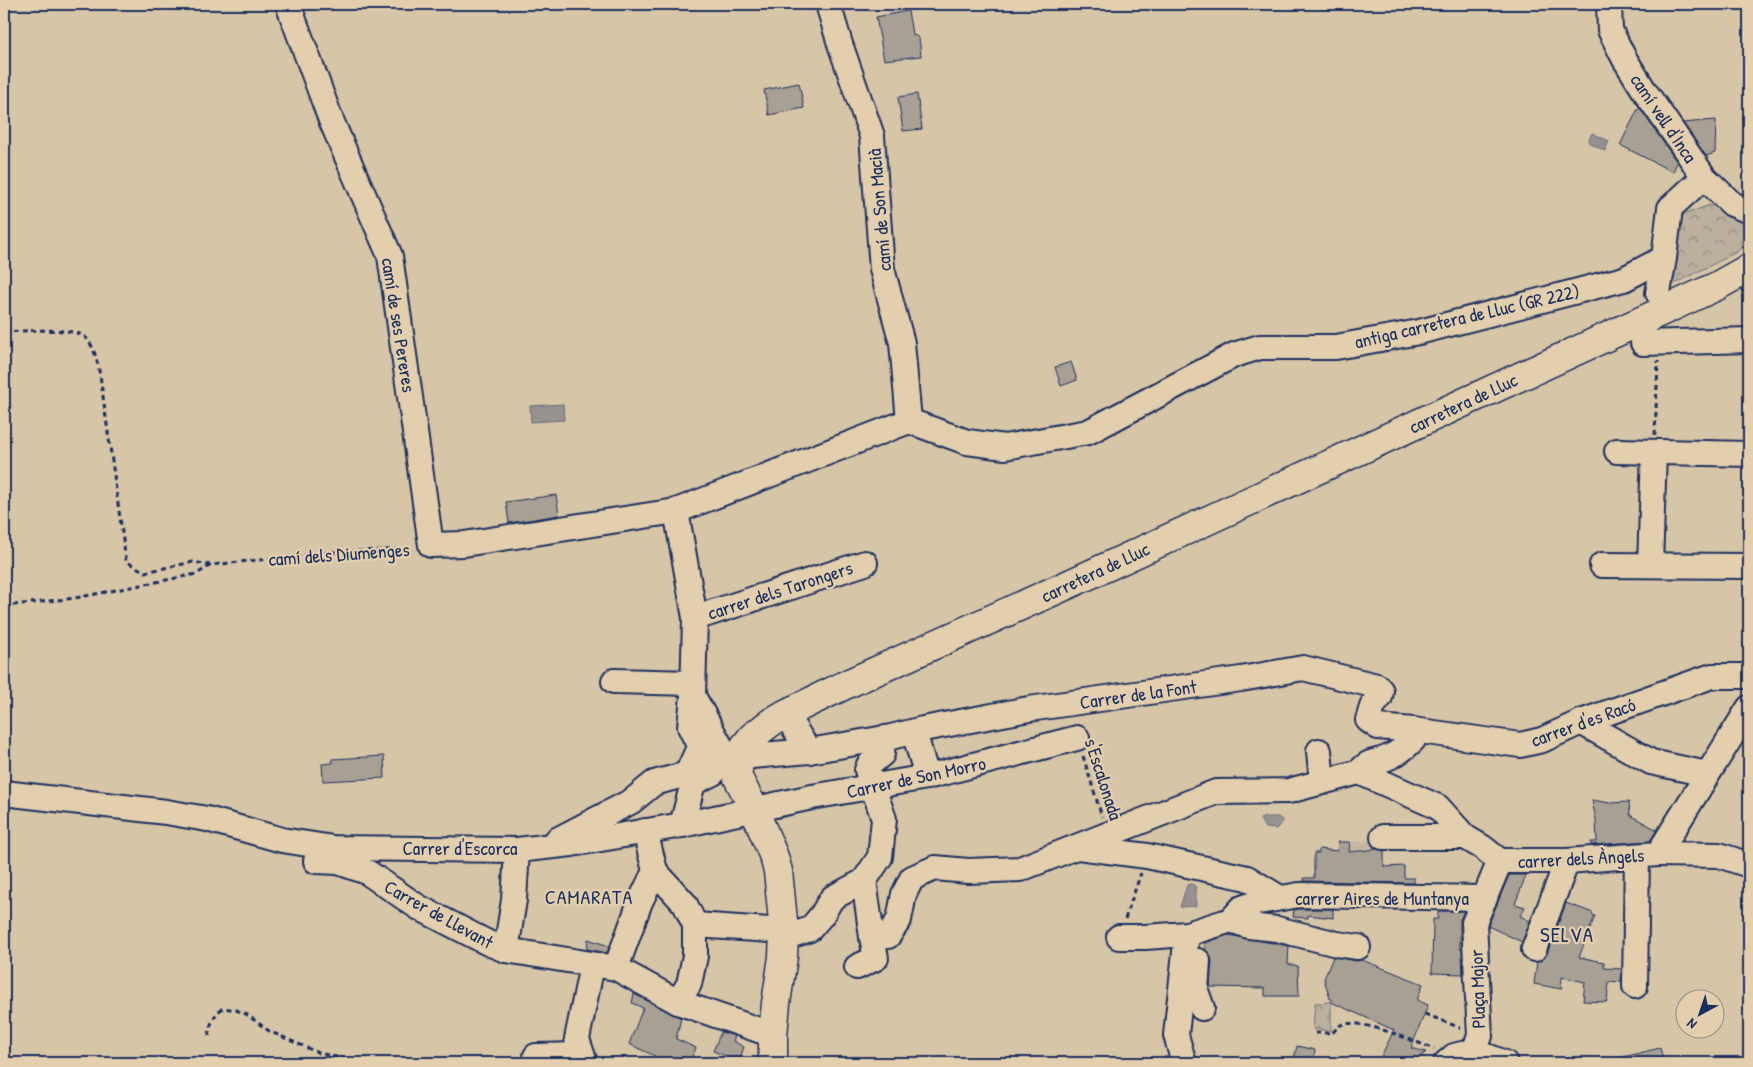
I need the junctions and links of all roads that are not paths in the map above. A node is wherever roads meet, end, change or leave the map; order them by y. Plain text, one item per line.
1 (288, 4) edge
2 (828, 4) edge
3 (1609, 4) edge
4 (1704, 177) junction
5 (1749, 211) edge
6 (1664, 258) junction
7 (1749, 268) edge
8 (1658, 293) dead end
9 (1644, 320) junction
10 (1749, 340) edge
11 (909, 421) junction
12 (1617, 451) dead end
13 (1654, 453) junction
14 (1749, 454) edge
15 (676, 511) junction
16 (432, 545) joint
17 (865, 563) dead end
18 (1602, 565) dead end
19 (1650, 565) junction
20 (1749, 566) edge
21 (694, 618) junction
22 (1749, 676) edge
23 (614, 681) dead end
24 (692, 690) junction
25 (1749, 708) edge
26 (785, 714) junction
27 (1580, 722) junction
28 (1413, 730) junction
29 (883, 738) junction
30 (1077, 738) road end
31 (917, 742) dead end
32 (700, 746) junction
33 (809, 751) junction
34 (1319, 751) dead end
35 (738, 767) junction
36 (1359, 772) junction
37 (1707, 774) junction
38 (927, 777) junction
39 (1322, 782) junction
40 (874, 787) junction
41 (4, 792) edge
42 (754, 809) junction
43 (682, 825) junction
44 (645, 831) junction
45 (1383, 837) dead end
46 (1465, 837) junction
47 (282, 840) junction
48 (542, 846) junction
49 (1075, 847) junction
50 (517, 850) junction
51 (1647, 855) junction
52 (1500, 861) junction
53 (1567, 861) junction
54 (1749, 865) edge
55 (655, 872) junction
56 (864, 882) junction
57 (1280, 898) junction
58 (1484, 898) junction
59 (1232, 920) junction
60 (695, 925) junction
61 (1193, 932) junction
62 (784, 935) junction
63 (872, 937) junction
64 (1119, 937) road end
65 (1358, 947) dead end
66 (1534, 949) dead end
67 (506, 950) junction
68 (592, 965) junction
69 (857, 967) dead end
70 (616, 968) junction
71 (1635, 986) dead end
72 (678, 1002) junction
73 (1202, 1008) dead end
74 (773, 1035) junction
75 (1463, 1052) edge
76 (536, 1056) dead end
77 (584, 1059) edge
78 (773, 1063) edge
79 (1184, 1063) edge
80 (1505, 1063) edge

1 - 16 street, camí de ses Pereres
2 - 11 street, camí de Son Macià
3 - 4 street, camí vell d'Inca
4 - 5 street, camí vell d'Inca
4 - 6 street
6 - 8 street
6 - 11 street, antiga carretera de Lluc (GR 222)
7 - 9 main road, carretera de Lluc
9 - 10 street
9 - 26 main road, carretera de Lluc
11 - 15 street
12 - 13 street
13 - 14 street
13 - 19 street
15 - 16 street, camí dels Diumenges
15 - 21 street
17 - 21 street, carrer dels Tarongers
18 - 19 street
19 - 20 street
21 - 24 street
22 - 27 street, carrer d'es Racó
23 - 24 street
24 - 32 street
24 - 35 street
25 - 37 street, carrer dels Àngels
26 - 33 street
26 - 35 main road, carretera de Lluc
27 - 28 street, carrer d'es Racó
27 - 37 street
28 - 29 street, Carrer de la Font
28 - 36 street
29 - 33 street, Carrer de la Font
29 - 40 street
30 - 38 street, Carrer de Son Morro
31 - 38 street
32 - 43 street
32 - 48 street
33 - 35 street, Carrer de la Font
34 - 39 street
35 - 42 main road
36 - 39 street
36 - 46 street
37 - 51 street, carrer dels Àngels
38 - 40 street, Carrer de Son Morro
39 - 49 street
40 - 42 street, Carrer de Son Morro
40 - 56 street
41 - 47 street, Carrer d'Escorca
42 - 43 street, Carrer d'Escorca
42 - 62 main road
43 - 44 street, Carrer d'Escorca
44 - 48 street, Carrer d'Escorca
44 - 55 street
45 - 46 street
46 - 52 street
47 - 50 street, Carrer d'Escorca
47 - 67 street, Carrer de Llevant
48 - 50 street, Carrer d'Escorca
49 - 57 street
49 - 63 street
50 - 67 street
51 - 53 street, carrer dels Àngels
51 - 54 street
51 - 71 street
52 - 53 street, carrer dels Àngels
52 - 58 street
53 - 66 street
55 - 60 street
55 - 70 street
56 - 62 street
56 - 63 street
57 - 58 street, carrer Aires de Muntanya
57 - 59 street, carrer Aires de Muntanya
58 - 75 street, Plaça Major
59 - 61 street
59 - 65 street
60 - 62 street
60 - 72 street
61 - 64 street
61 - 73 street
61 - 79 street
62 - 74 main road
63 - 69 street
67 - 68 street, Carrer de Llevant
68 - 70 street, Carrer de Llevant
68 - 77 street
70 - 72 street, Carrer de Llevant
72 - 74 street, Carrer de Llevant
74 - 78 main road
75 - 80 street, Plaça Major
76 - 77 street

